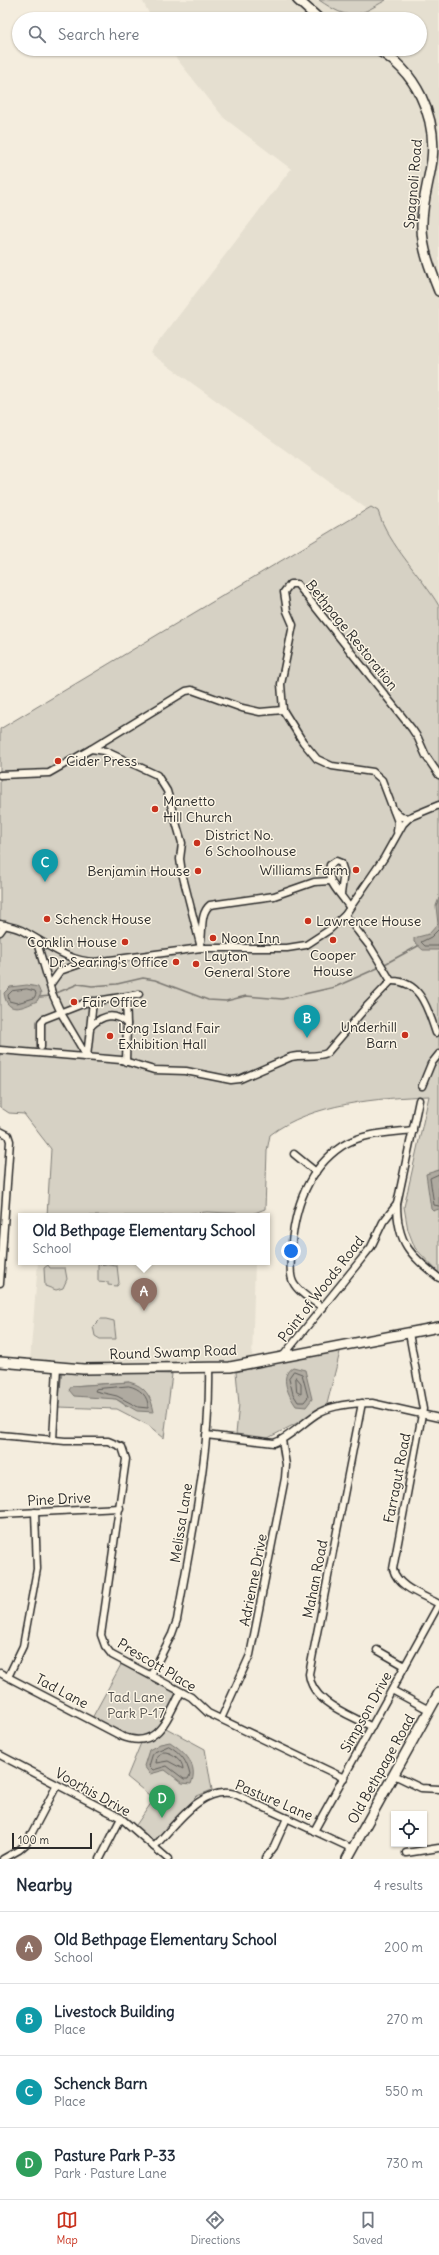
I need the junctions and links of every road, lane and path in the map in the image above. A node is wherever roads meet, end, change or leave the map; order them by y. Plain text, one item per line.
1 (298, 0) edge
2 (311, 12) edge
3 (385, 56) edge
4 (437, 278) edge
5 (439, 292) edge
6 (283, 710) junction
7 (110, 738) junction
8 (91, 749) junction
9 (112, 754) junction
10 (0, 775) edge
11 (439, 775) edge
12 (439, 805) edge
13 (394, 811) junction
14 (409, 818) junction
15 (398, 831) junction
16 (330, 881) junction
17 (341, 894) junction
18 (349, 907) junction
19 (345, 915) junction
20 (203, 919) junction
21 (195, 920) junction
22 (2, 924) edge
23 (0, 932) edge
24 (36, 939) junction
25 (200, 948) junction
26 (88, 962) junction
27 (391, 981) junction
28 (50, 986) junction
29 (139, 994) dead end
30 (126, 997) junction
31 (93, 1001) junction
32 (61, 1013) junction
33 (127, 1024) junction
34 (91, 1026) junction
35 (436, 1033) dead end
36 (41, 1047) dead end
37 (0, 1050) edge
38 (439, 1054) edge
39 (87, 1057) junction
40 (126, 1062) junction
41 (422, 1086) dead end
42 (419, 1100) dead end
43 (413, 1130) junction
44 (0, 1132) edge
45 (294, 1154) dead end
46 (316, 1172) junction
47 (2, 1202) edge
48 (397, 1204) junction
49 (439, 1278) edge
50 (0, 1283) edge
51 (323, 1308) junction
52 (439, 1327) edge
53 (409, 1333) junction
54 (283, 1356) junction
55 (0, 1362) edge
56 (209, 1367) junction
57 (56, 1368) junction
58 (362, 1403) junction
59 (422, 1414) junction
60 (439, 1418) edge
61 (0, 1435) edge
62 (206, 1435) junction
63 (53, 1440) junction
64 (282, 1440) junction
65 (120, 1508) junction
66 (36, 1512) junction
67 (0, 1514) edge
68 (439, 1604) edge
69 (377, 1650) dead end
70 (405, 1666) junction
71 (0, 1673) edge
72 (151, 1675) junction
73 (8, 1677) junction
74 (392, 1690) junction
75 (181, 1692) junction
76 (439, 1693) edge
77 (430, 1710) junction
78 (221, 1719) junction
79 (372, 1727) junction
80 (0, 1755) edge
81 (394, 1775) junction
82 (344, 1778) junction
83 (57, 1785) junction
84 (439, 1789) edge
85 (121, 1818) junction
86 (287, 1818) junction
87 (314, 1831) junction
88 (154, 1847) junction
89 (439, 1848) edge
90 (353, 1849) junction
91 (406, 1853) dead end
92 (3, 1859) edge
93 (100, 1859) edge
94 (168, 1859) edge
95 (266, 1859) edge
96 (347, 1859) edge

1 - 2 main road
3 - 4 main road, Spagnoli Road
4 - 5 main road, Spagnoli Road
6 - 7 street
6 - 11 street, Bethpage Restoration
6 - 13 street, Bethpage Restoration
7 - 8 street
7 - 9 street
8 - 9 street
8 - 10 street
9 - 21 street
12 - 14 street
13 - 14 street
13 - 15 street, Bethpage Restoration
14 - 15 street
15 - 18 street
16 - 17 street
16 - 17 street
16 - 20 street
17 - 18 street
18 - 19 street
19 - 25 street
19 - 27 street
20 - 21 street
20 - 25 street
21 - 25 street
22 - 23 street
22 - 24 street
24 - 26 street
24 - 28 street
25 - 26 street
26 - 28 street
27 - 35 street
27 - 40 street
28 - 32 street
29 - 30 street
30 - 31 street
30 - 33 street
31 - 32 street
31 - 34 street
32 - 36 street
32 - 39 street
33 - 34 street
33 - 40 street
34 - 39 street
37 - 39 street
38 - 41 street
39 - 40 street
42 - 43 street, Point of Woods Road
43 - 46 street
43 - 48 street, Point of Woods Road
44 - 47 street
45 - 46 street
46 - 51 street
47 - 50 street
48 - 49 street
48 - 51 street, Point of Woods Road
51 - 54 street, Point of Woods Road
52 - 53 main road, Round Swamp Road
53 - 54 main road, Round Swamp Road
53 - 59 street, Farragut Road
54 - 56 main road, Round Swamp Road
55 - 57 main road, Round Swamp Road
56 - 57 main road, Round Swamp Road
56 - 62 street, Melissa Lane
57 - 63 street
58 - 59 street
58 - 64 street
58 - 79 street, Mahan Road
59 - 60 street
59 - 68 street, Farragut Road
61 - 63 street
62 - 64 street
62 - 72 street, Melissa Lane
63 - 65 street, Prescott Place
64 - 78 street, Adrienne Drive
65 - 66 street, Pine Drive
65 - 72 street, Prescott Place
66 - 67 street, Pine Drive
66 - 73 street
68 - 70 street, Simpson Drive
69 - 70 street
70 - 74 street, Simpson Drive
71 - 73 street, Tad Lane
72 - 75 street, Prescott Place
73 - 75 street, Tad Lane
74 - 77 street
74 - 79 street, Simpson Drive
75 - 78 street, Prescott Place
76 - 77 main road, Old Bethpage Road
77 - 81 main road, Old Bethpage Road
78 - 82 street, Prescott Place
79 - 82 street, Simpson Drive
80 - 83 street, Voorhis Drive
81 - 84 street
81 - 90 main road, Old Bethpage Road
82 - 87 street, Simpson Drive
83 - 85 street, Voorhis Drive
83 - 92 street
85 - 88 street, Voorhis Drive
85 - 93 street
86 - 87 street, Pasture Lane
86 - 88 street, Pasture Lane
86 - 95 street
87 - 90 street, Pasture Lane
88 - 94 street, Voorhis Drive
89 - 91 street
90 - 96 main road, Old Bethpage Road

